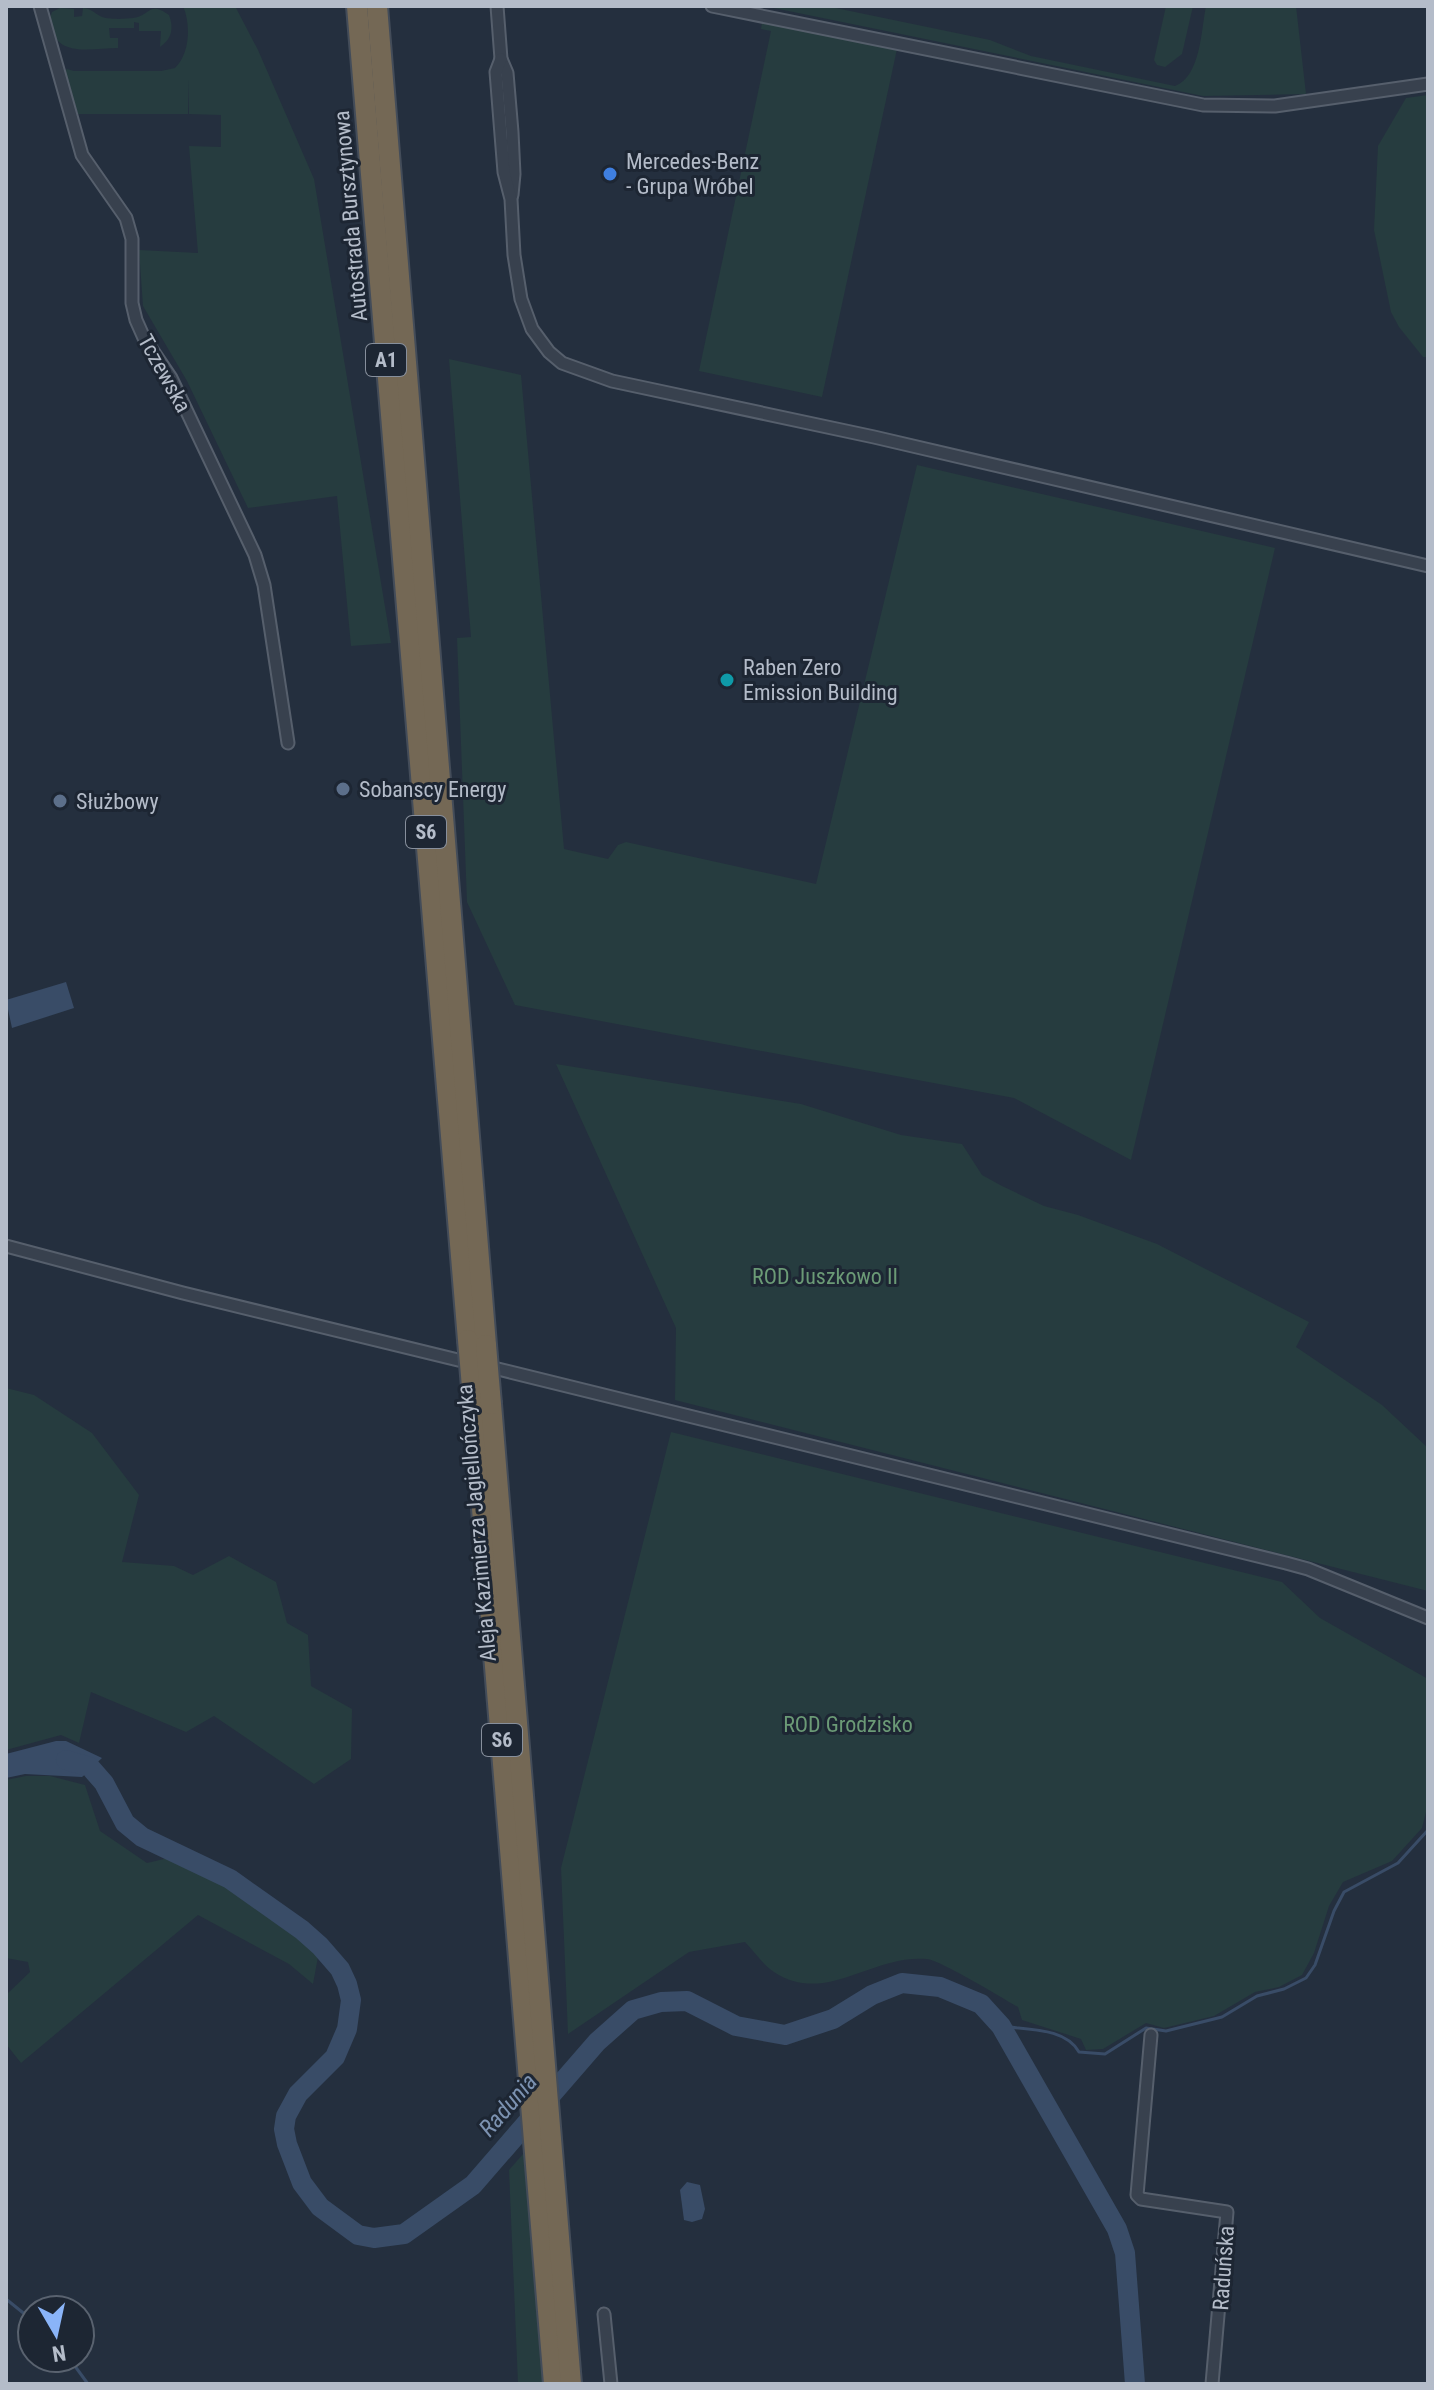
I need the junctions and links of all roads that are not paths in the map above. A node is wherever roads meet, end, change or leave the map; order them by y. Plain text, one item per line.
1 (40, 6) edge
2 (357, 6) edge
3 (377, 6) edge
4 (497, 6) edge
5 (712, 6) edge
6 (1428, 84) edge
7 (1428, 566) edge
8 (421, 660) junction
9 (288, 743) dead end
10 (6, 1246) edge
11 (458, 1360) dead end
12 (498, 1369) dead end
13 (482, 1401) junction
14 (1428, 1618) edge
15 (1151, 2035) dead end
16 (544, 2144) junction
17 (604, 2314) dead end
18 (554, 2384) edge
19 (571, 2384) edge
20 (611, 2384) edge
21 (1212, 2384) edge

1 - 9 street, Tczewska
2 - 8 highway, Autostrada Bursztynowa / A1
3 - 8 highway, Autostrada Bursztynowa / A1
4 - 7 street
5 - 6 street
8 - 13 highway, Aleja Kazimierza Jagiellończyka / S6, bridge
10 - 11 street
12 - 14 street
13 - 16 highway, Aleja Kazimierza Jagiellończyka / S6
13 - 16 highway, Aleja Kazimierza Jagiellończyka / S6
15 - 21 street, Raduńska
16 - 18 highway, Aleja Kazimierza Jagiellończyka / S6
16 - 19 highway, Aleja Kazimierza Jagiellończyka / S6
17 - 20 street

